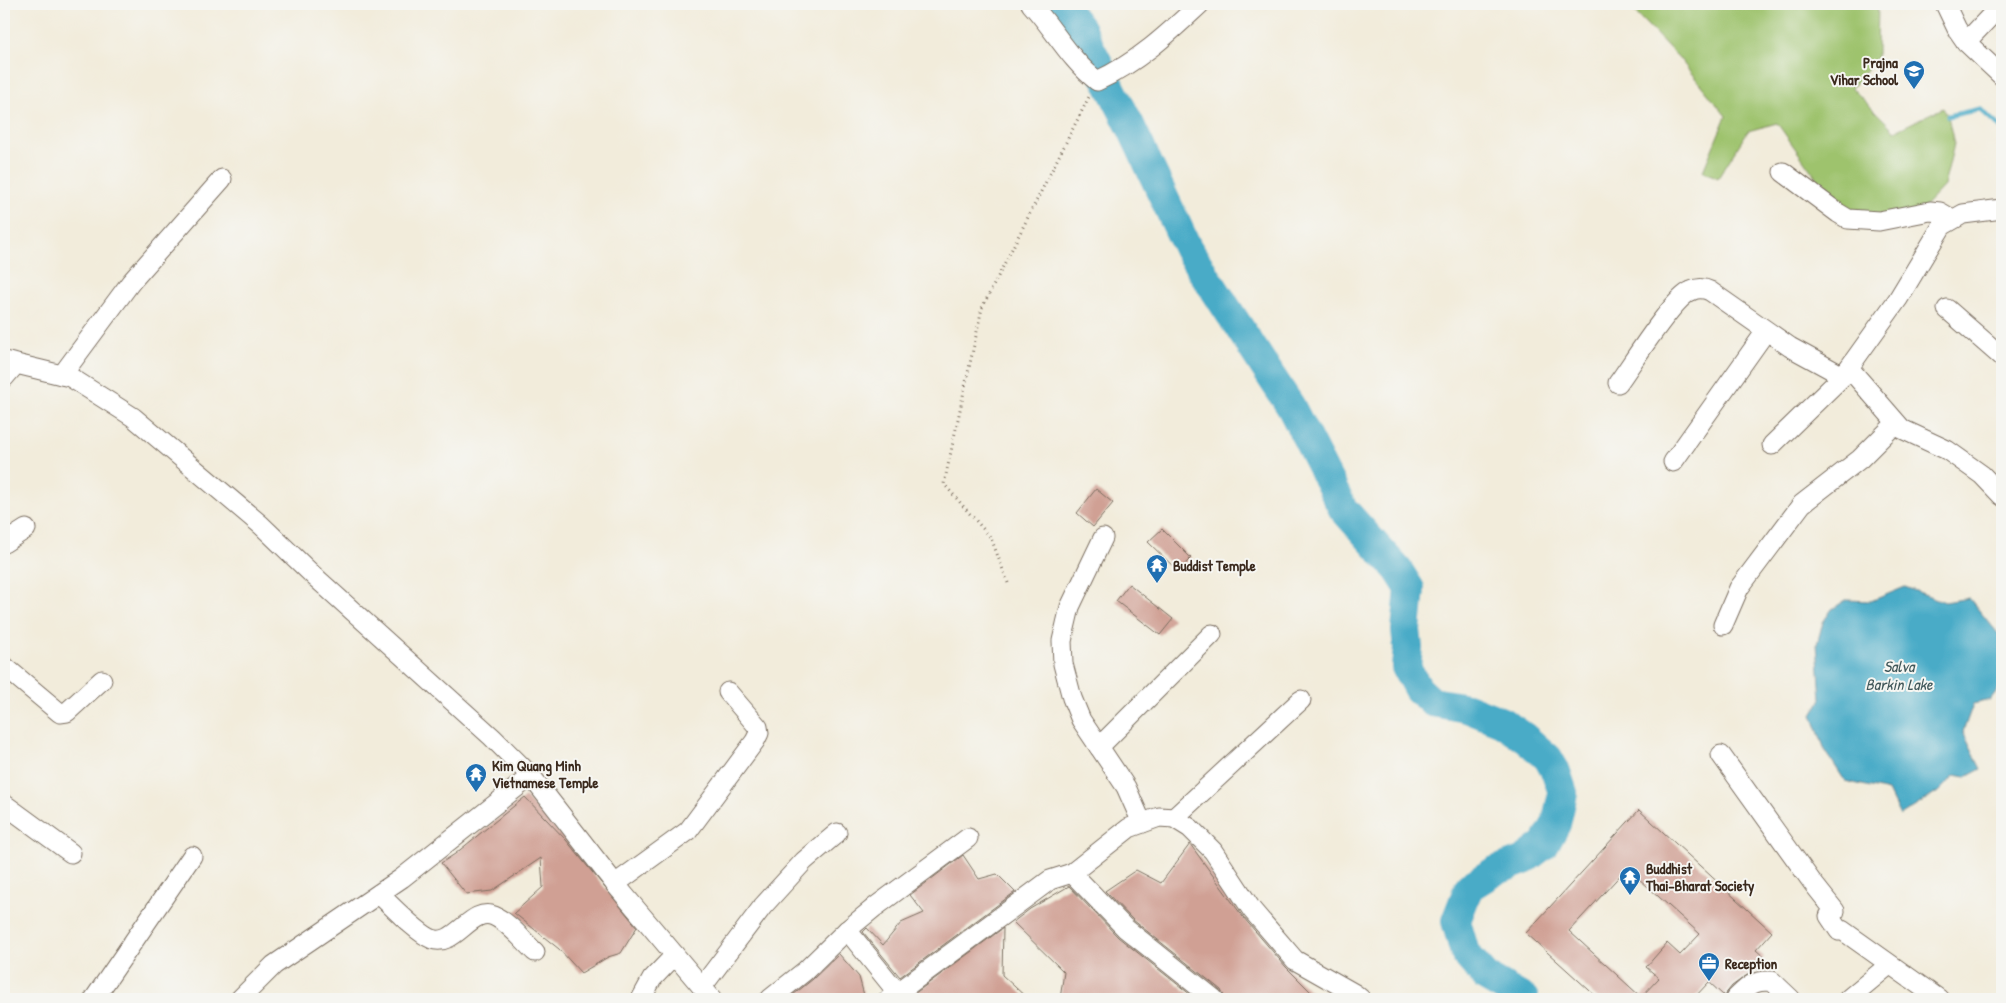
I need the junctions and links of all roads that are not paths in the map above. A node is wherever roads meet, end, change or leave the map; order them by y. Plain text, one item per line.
1 (1031, 4) edge
2 (1200, 4) edge
3 (1945, 4) edge
4 (2002, 4) edge
5 (1962, 36) junction
6 (2002, 76) edge
7 (1783, 172) dead end
8 (222, 179) dead end
9 (2002, 209) edge
10 (1952, 219) junction
11 (1947, 310) dead end
12 (1766, 331) junction
13 (2002, 357) edge
14 (8, 368) edge
15 (1846, 372) junction
16 (62, 375) junction
17 (1618, 383) dead end
18 (1896, 423) junction
19 (1772, 445) dead end
20 (1673, 462) dead end
21 (2002, 496) edge
22 (26, 529) dead end
23 (1103, 538) dead end
24 (4, 543) edge
25 (1723, 625) dead end
26 (1212, 634) dead end
27 (4, 666) edge
28 (102, 680) dead end
29 (728, 692) dead end
30 (1301, 700) dead end
31 (1099, 747) junction
32 (1720, 756) dead end
33 (531, 776) junction
34 (4, 804) edge
35 (1174, 818) junction
36 (1142, 823) junction
37 (838, 833) dead end
38 (968, 838) dead end
39 (71, 853) dead end
40 (192, 856) dead end
41 (1072, 873) junction
42 (615, 884) junction
43 (378, 894) junction
44 (847, 930) junction
45 (535, 952) dead end
46 (675, 955) junction
47 (1889, 965) junction
48 (708, 993) edge
49 (893, 996) edge
50 (94, 999) edge
51 (241, 999) edge
52 (641, 999) edge
53 (770, 999) edge
54 (1214, 999) edge
55 (1361, 999) edge
56 (1735, 999) edge
57 (1791, 999) edge
58 (1848, 999) edge
59 (1939, 999) edge

1 - 2 street
3 - 5 street
4 - 5 street
5 - 6 street
7 - 10 street
8 - 16 street
9 - 10 street
10 - 15 street
11 - 13 street
12 - 15 street
12 - 17 street
12 - 20 street
14 - 16 street
15 - 18 street
15 - 19 street
16 - 33 street
18 - 21 street
18 - 25 street
22 - 24 street
23 - 31 street
26 - 31 street
27 - 28 street
29 - 42 street
30 - 35 street
31 - 36 street
32 - 47 street
33 - 42 street
33 - 43 street
34 - 39 street
35 - 36 street
35 - 55 street
36 - 41 street
37 - 48 street
38 - 44 street
40 - 50 street
41 - 49 street
41 - 54 street
42 - 46 street
43 - 45 street
43 - 51 street
44 - 49 street
44 - 53 street
46 - 48 street
46 - 52 street
47 - 58 street
47 - 59 street
56 - 57 street

